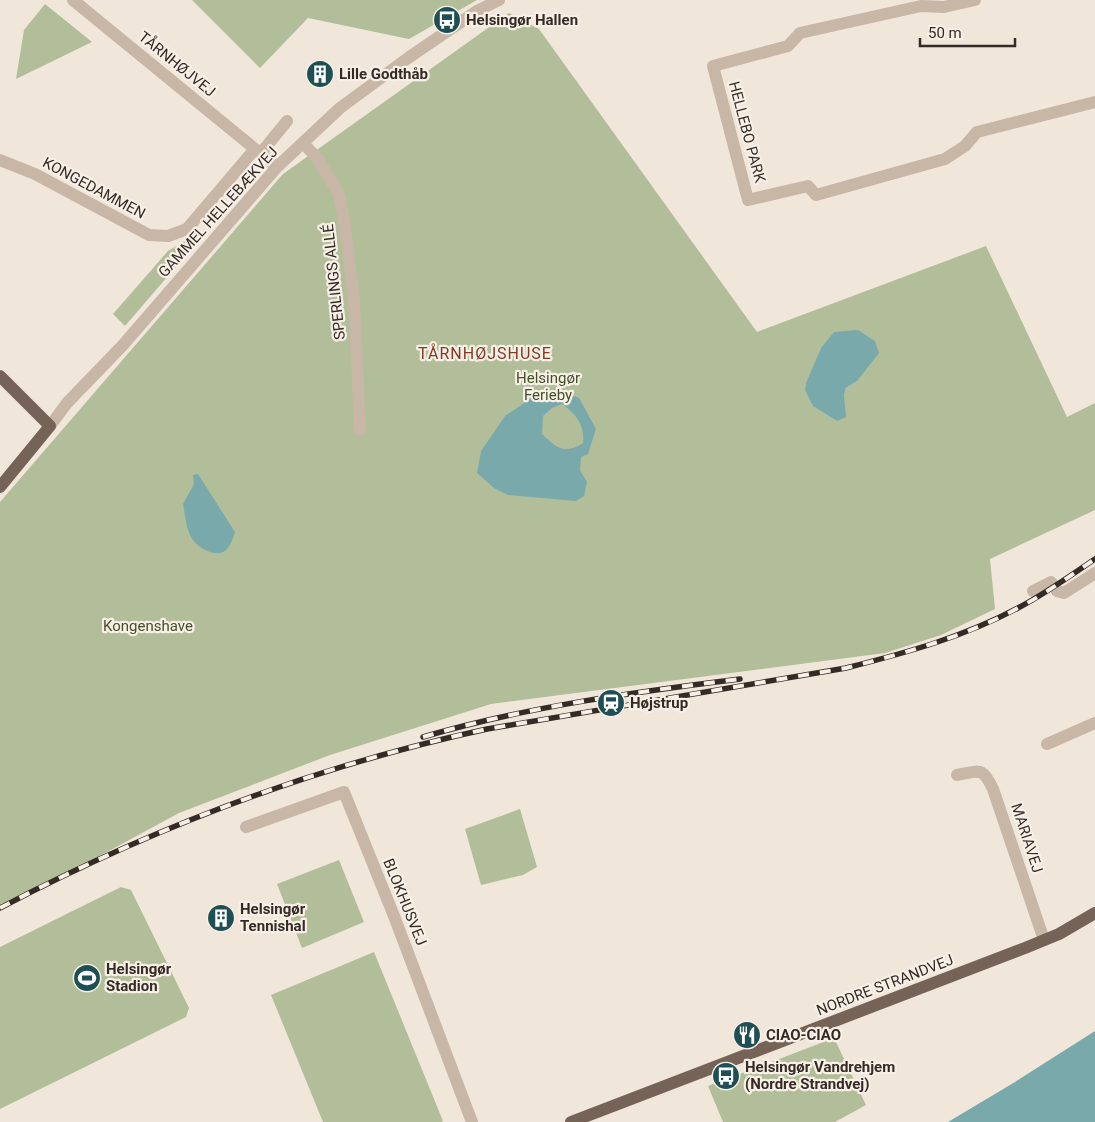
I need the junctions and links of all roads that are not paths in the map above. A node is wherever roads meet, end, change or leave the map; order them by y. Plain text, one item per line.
1 (73, 0) edge
2 (499, 0) edge
3 (976, 0) edge
4 (1095, 102) edge
5 (288, 121) dead end
6 (303, 143) junction
7 (258, 151) junction
8 (0, 160) edge
9 (277, 167) junction
10 (0, 376) edge
11 (50, 426) junction
12 (360, 430) dead end
13 (0, 487) edge
14 (1095, 573) edge
15 (1032, 591) dead end
16 (1095, 723) edge
17 (1047, 744) dead end
18 (957, 775) dead end
19 (246, 827) dead end
20 (1095, 913) edge
21 (1044, 940) junction
22 (472, 1122) edge
23 (571, 1122) edge

1 - 7 street, TÅRNHØJVEJ
2 - 6 street, GAMMEL HELLEBÆKVEJ
3 - 4 street, HELLEBO PARK
5 - 7 street
6 - 9 street, GAMMEL HELLEBÆKVEJ
6 - 12 street, SPERLINGS ALLÉ
7 - 8 street, KONGEDAMMEN
7 - 9 street, TÅRNHØJVEJ
9 - 11 street, GAMMEL HELLEBÆKVEJ
10 - 11 main road
11 - 13 main road, GAMMEL HELLEBÆKVEJ
14 - 15 street
16 - 17 street
18 - 21 street, MARIAVEJ
19 - 22 street, BLOKHUSVEJ
20 - 21 main road, NORDRE STRANDVEJ
21 - 23 main road, NORDRE STRANDVEJ

